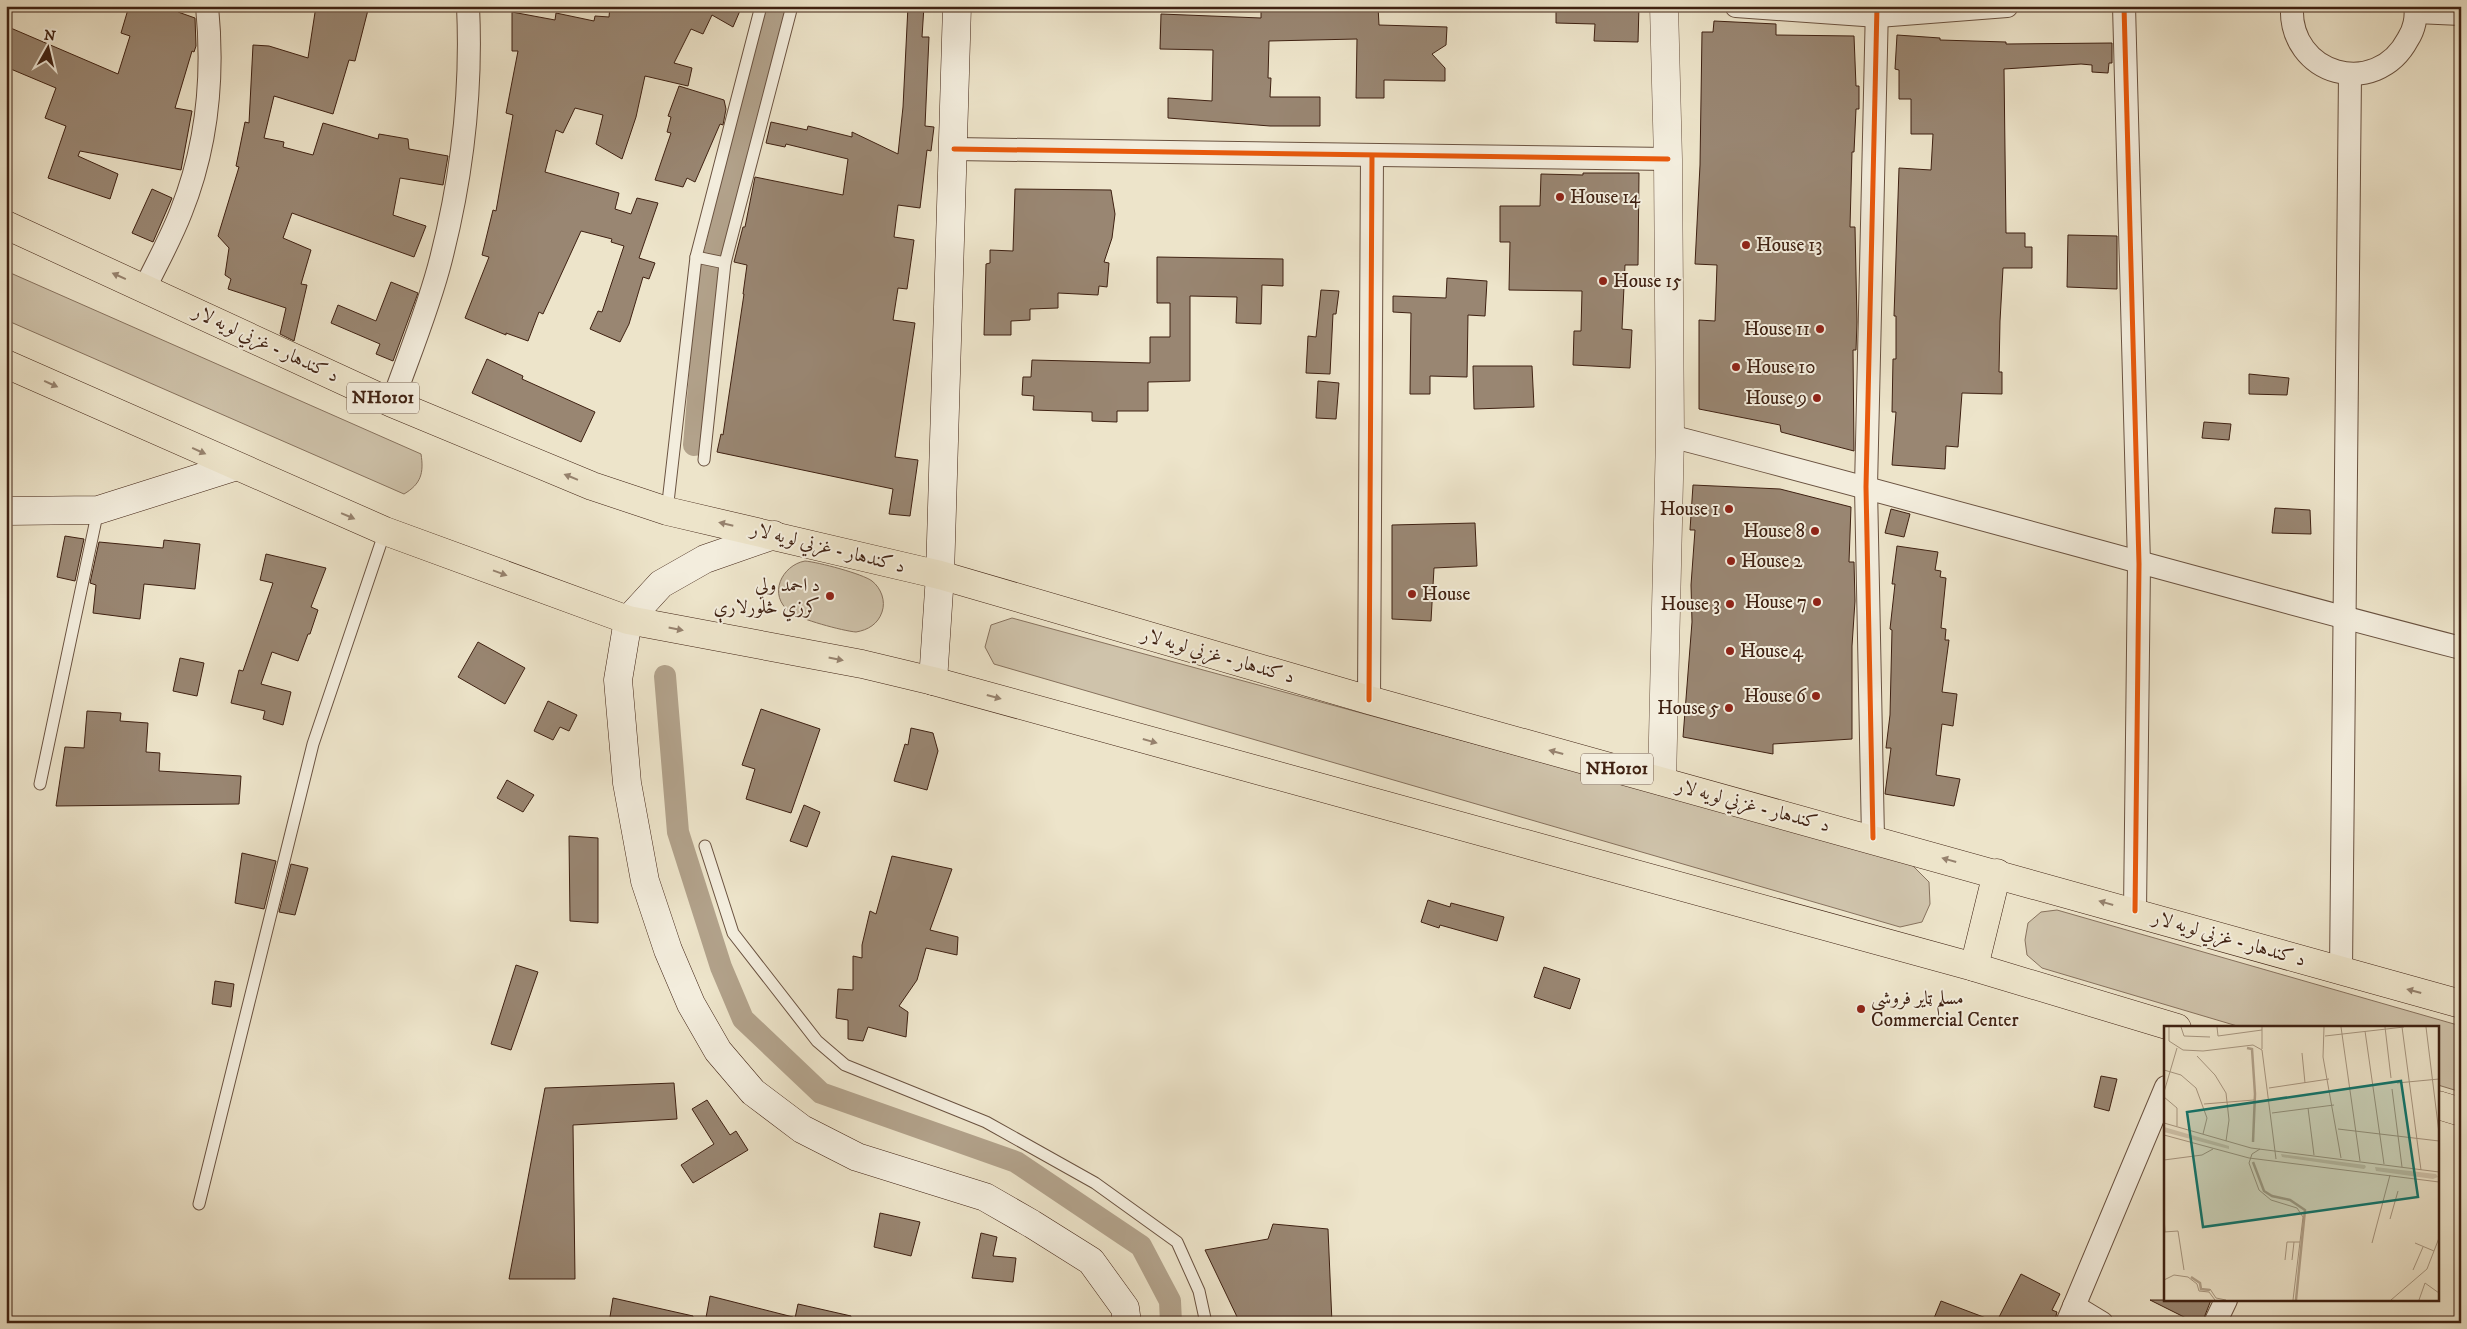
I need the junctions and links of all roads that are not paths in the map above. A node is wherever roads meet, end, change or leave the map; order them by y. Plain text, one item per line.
1 (207, 6) edge
2 (468, 6) edge
3 (761, 6) edge
4 (792, 6) edge
5 (957, 6) edge
6 (1664, 6) edge
7 (1736, 6) edge
8 (2006, 6) edge
9 (2124, 6) edge
10 (2292, 6) edge
11 (2415, 9) edge
12 (1878, 11) edge
13 (2461, 14) edge
14 (2350, 74) junction
15 (954, 149) junction
16 (1372, 156) junction
17 (1668, 159) junction
18 (6, 225) edge
19 (696, 257) junction
20 (725, 263) junction
21 (145, 288) junction
22 (6, 364) edge
23 (392, 403) junction
24 (1670, 436) junction
25 (704, 460) dead end
26 (234, 467) junction
27 (1866, 487) junction
28 (98, 510) junction
29 (6, 511) edge
30 (667, 511) junction
31 (385, 532) junction
32 (774, 534) junction
33 (2139, 564) junction
34 (940, 576) junction
35 (2343, 618) junction
36 (628, 620) junction
37 (2461, 648) edge
38 (933, 681) junction
39 (1369, 700) junction
40 (1662, 781) junction
41 (40, 784) dead end
42 (1873, 838) junction
43 (705, 846) dead end
44 (1997, 873) junction
45 (2135, 912) junction
46 (1974, 967) junction
47 (2341, 971) junction
48 (2461, 1004) edge
49 (2170, 1026) edge
50 (2164, 1093) edge
51 (2440, 1106) edge
52 (2461, 1112) edge
53 (199, 1204) dead end
54 (2225, 1302) edge
55 (2070, 1314) edge
56 (1127, 1323) edge
57 (1206, 1323) edge
58 (2102, 1323) edge
59 (2215, 1323) edge

1 - 21 street
2 - 23 street
3 - 19 lane
4 - 20 lane
5 - 15 main road
6 - 17 main road
7 - 12 street
8 - 12 street
9 - 33 street
10 - 14 street
11 - 13 street
11 - 14 street
12 - 27 street
14 - 35 street
15 - 16 street
15 - 34 main road
16 - 17 street
16 - 39 street
17 - 24 main road
21 -> 18 highway, د کندهار - غزني لويه لار / NH0101
19 - 20 lane
19 - 30 lane
20 - 25 lane
21 - 23 highway, د کندهار - غزني لويه لار / NH0101
22 -> 26 highway
30 -> 23 highway, د کندهار - غزني لويه لار / NH0101
24 - 27 street
24 - 40 main road
26 - 28 main road
26 -> 31 highway
27 - 33 street
27 - 42 street
28 - 29 main road
28 - 41 lane
32 -> 30 highway, د کندهار - غزني لويه لار / NH0101
31 -> 36 highway
31 - 53 lane
32 - 34 highway, د کندهار - غزني لويه لار / NH0101
32 - 36 main road
33 - 35 street
33 - 45 street
34 - 38 main road
34 - 39 highway, د کندهار - غزني لويه لار / NH0101
35 - 37 street
35 - 47 street
36 -> 38 highway
36 - 56 main road
38 -> 46 highway
40 -> 39 highway, د کندهار - غزني لويه لار / NH0101
40 - 42 highway, د کندهار - غزني لويه لار / NH0101
44 -> 42 highway, د کندهار - غزني لويه لار / NH0101
43 - 57 lane
45 -> 44 highway, د کندهار - غزني لويه لار / NH0101
44 - 46 highway
45 - 47 highway, د کندهار - غزني لويه لار / NH0101
46 - 49 highway
48 -> 47 highway, د کندهار - غزني لويه لار / NH0101
50 - 55 street
51 - 52 highway
54 - 59 street
55 - 58 street

